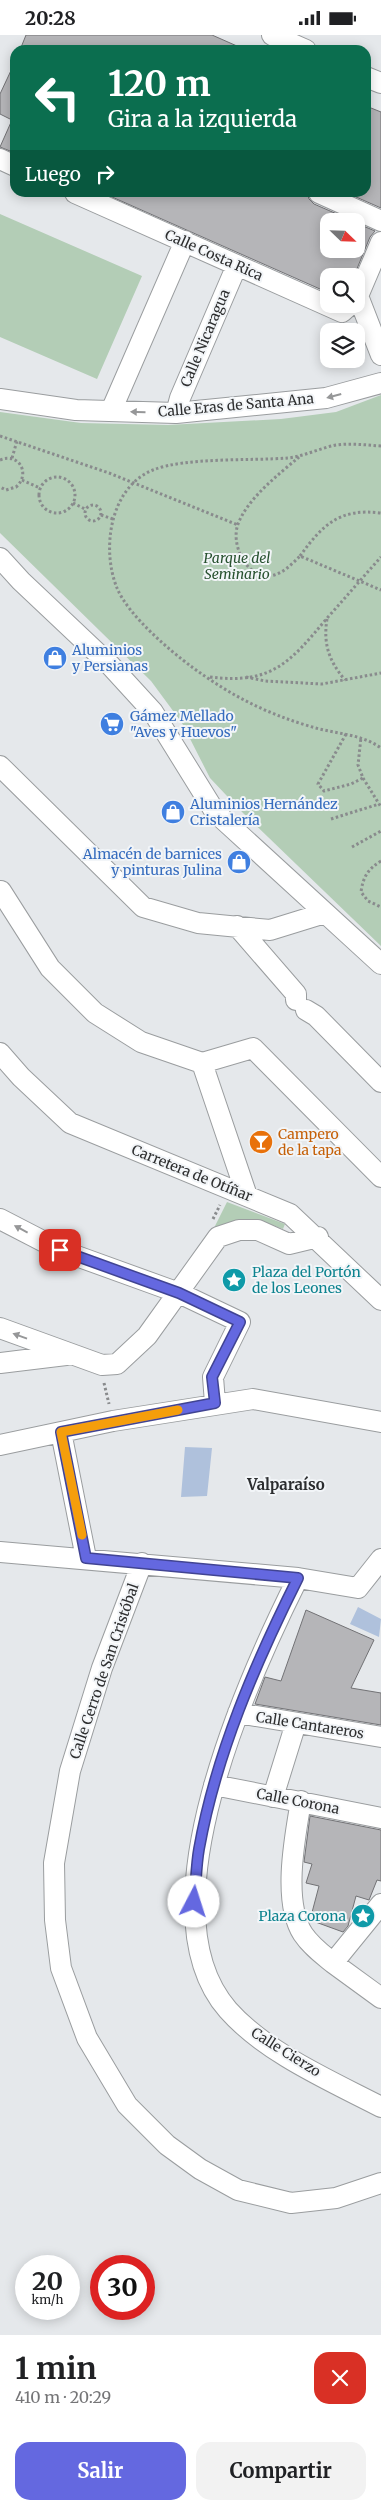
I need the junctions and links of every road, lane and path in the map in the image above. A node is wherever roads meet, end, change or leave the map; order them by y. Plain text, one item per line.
1 (272, 35) edge
2 (295, 45) edge
3 (96, 197) edge
4 (329, 197) edge
5 (117, 201) edge
6 (381, 221) edge
7 (185, 241) junction
8 (381, 242) edge
9 (237, 265) junction
10 (365, 277) edge
11 (320, 303) edge
12 (362, 313) edge
13 (381, 355) edge
14 (381, 383) edge
15 (0, 399) edge
16 (111, 411) junction
17 (176, 413) junction
18 (0, 436) edge
19 (17, 441) junction
20 (381, 446) edge
21 (299, 457) junction
22 (12, 458) junction
23 (0, 460) edge
24 (22, 480) junction
25 (132, 483) junction
26 (0, 487) edge
27 (40, 488) junction
28 (73, 503) junction
29 (86, 509) junction
30 (381, 513) edge
31 (101, 515) junction
32 (113, 519) junction
33 (238, 525) junction
34 (300, 556) junction
35 (381, 557) edge
36 (0, 558) edge
37 (360, 581) junction
38 (381, 590) edge
39 (327, 619) junction
40 (381, 673) edge
41 (208, 677) junction
42 (244, 677) junction
43 (345, 680) junction
44 (346, 734) junction
45 (361, 737) junction
46 (381, 748) edge
47 (0, 767) edge
48 (363, 779) junction
49 (380, 805) edge
50 (331, 819) dead end
51 (381, 831) edge
52 (352, 847) dead end
53 (381, 861) edge
54 (1, 891) edge
55 (381, 907) edge
56 (325, 913) junction
57 (237, 926) junction
58 (381, 964) edge
59 (0, 1053) edge
60 (202, 1063) junction
61 (381, 1082) edge
62 (381, 1177) edge
63 (247, 1196) junction
64 (0, 1219) edge
65 (318, 1237) junction
66 (179, 1293) junction
67 (381, 1300) edge
68 (0, 1328) edge
69 (73, 1355) junction
70 (0, 1363) edge
71 (102, 1375) dead end
72 (215, 1403) junction
73 (113, 1421) junction
74 (381, 1422) edge
75 (61, 1432) junction
76 (0, 1445) edge
77 (0, 1552) edge
78 (86, 1558) junction
79 (381, 1559) edge
80 (142, 1563) junction
81 (298, 1578) junction
82 (238, 1713) junction
83 (296, 1723) junction
84 (381, 1737) edge
85 (214, 1785) junction
86 (272, 1797) junction
87 (301, 1801) junction
88 (381, 1818) edge
89 (381, 1904) edge
90 (333, 1963) junction
91 (381, 1998) edge
92 (381, 2107) edge
93 (381, 2183) edge

1 - 2 street
3 - 5 street, Calle Costa Rica
4 - 6 street
5 - 7 street, Calle Costa Rica
7 - 9 street, Calle Costa Rica
7 - 16 street
8 - 10 street
9 - 11 street, Calle Costa Rica
9 - 17 street, Calle Nicaragua
12 - 13 street
14 -> 17 street, Calle Eras de Santa Ana
15 - 16 street, Calle Eras de Santa Ana
17 -> 16 street, Calle Eras de Santa Ana
18 - 19 path
19 - 22 path
19 - 25 path
20 - 21 path
21 - 25 path
21 - 33 path
22 - 23 path
22 - 24 path
24 - 26 path
24 - 27 path
25 - 32 path
25 - 33 path
27 - 28 path
27 - 28 path
28 - 29 path
29 - 31 path
29 - 31 path
30 - 34 path
31 - 32 path
32 - 41 path
33 - 34 path
34 - 37 path
35 - 37 path
36 - 56 street
37 - 38 path
37 - 39 path
39 - 42 path
39 - 43 path
40 - 43 path
41 - 42 path
41 - 44 path
42 - 43 path
44 - 45 path
44 - 48 path
45 - 46 path
45 - 48 path
47 - 57 street
48 - 49 path
49 - 50 path
51 - 52 path
53 - 55 path
54 - 60 street
56 - 57 street
56 - 58 street
57 - 61 street
59 - 63 street, Carretera de Otíñar
60 - 62 street
60 - 63 street
63 - 65 street, Carretera de Otíñar
66 -> 64 street
65 - 66 street
65 - 67 street, Carretera de Otíñar
66 - 69 street
66 - 72 street
69 -> 68 street
69 - 70 street
71 - 73 path
72 - 73 street
72 - 74 street
73 - 75 street
75 - 76 street
75 - 78 street
77 - 78 street
78 - 80 street
79 - 81 street
80 - 81 street
80 - 93 street, Calle Cerro de San Cristóbal
81 - 82 street, Calle Cierzo
82 - 83 street, Calle Cantareros
82 - 85 street, Calle Cierzo
83 - 84 street, Calle Cantareros
83 - 86 street
85 - 86 street, Calle Corona
85 - 92 street, Calle Cierzo
86 - 87 street, Calle Corona
87 - 88 street, Calle Corona
87 - 90 street
89 - 90 street
90 - 91 street

